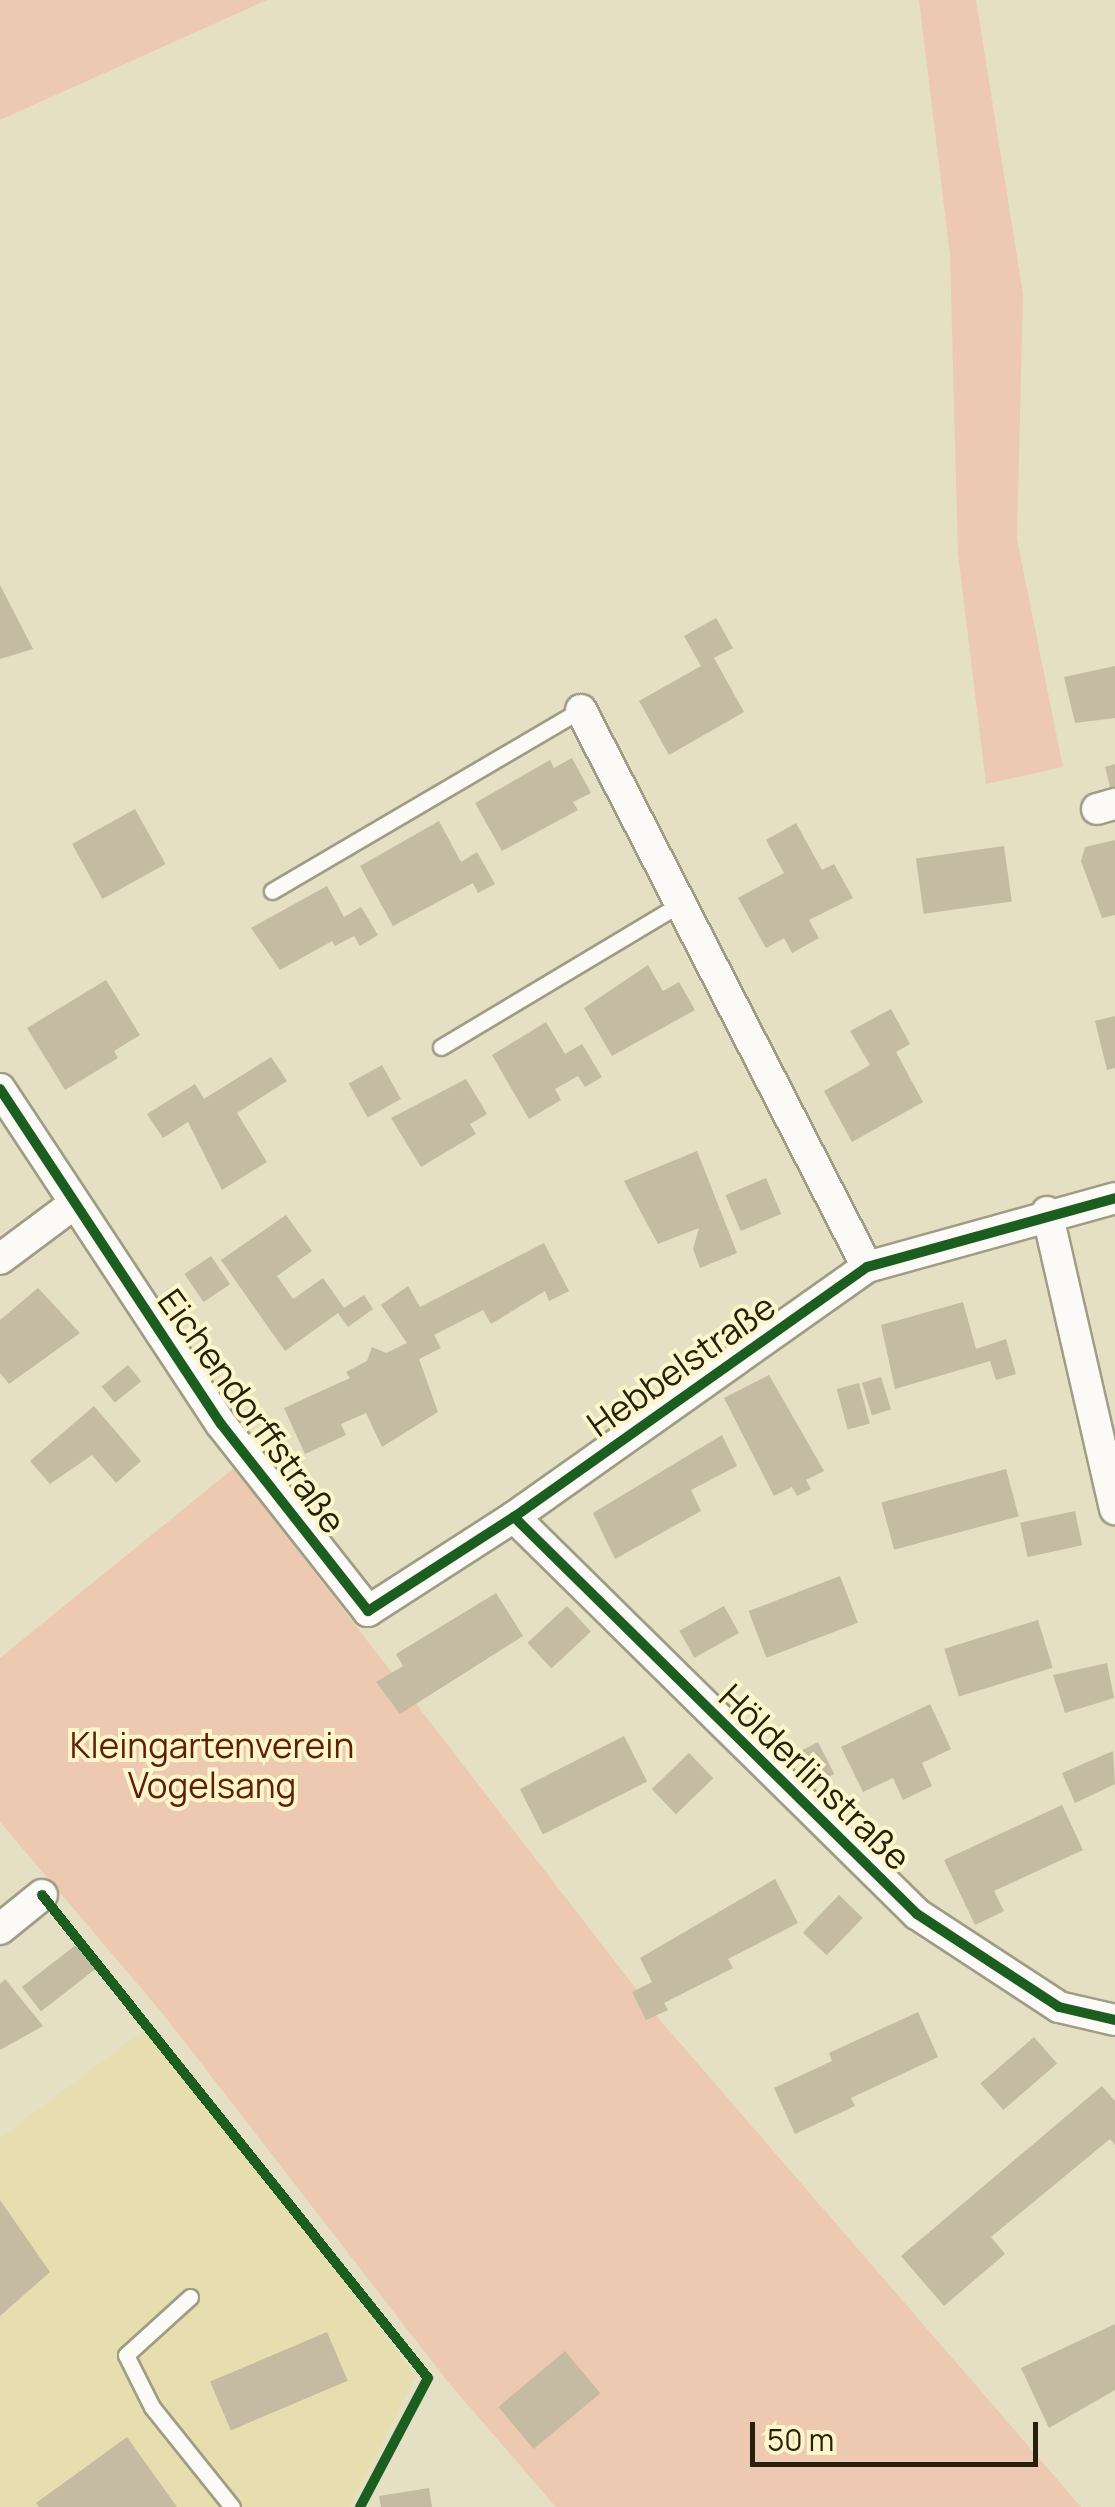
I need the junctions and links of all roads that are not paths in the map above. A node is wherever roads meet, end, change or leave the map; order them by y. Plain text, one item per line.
1 (581, 710) joint
2 (272, 892) dead end
3 (682, 904) junction
4 (441, 1047) dead end
5 (0, 1090) edge
6 (1115, 1198) edge
7 (71, 1206) junction
8 (1047, 1212) junction
9 (0, 1259) edge
10 (867, 1267) junction
11 (1115, 1509) edge
12 (514, 1518) junction
13 (368, 1610) joint
14 (42, 1895) dead end
15 (11, 1929) edge
16 (1115, 2020) edge
17 (190, 2297) dead end
18 (232, 2507) edge

1 - 2 lane
1 - 3 street
3 - 4 lane
3 - 10 street
5 - 7 street, Eichendorffstraße
6 - 8 street, Hebbelstraße
7 - 9 street
7 - 13 street, Eichendorffstraße
8 - 10 street, Hebbelstraße
8 - 11 street
10 - 12 street, Hebbelstraße
12 - 13 street, Hebbelstraße
12 - 16 street, Hölderlinstraße
14 - 15 street
17 - 18 lane

